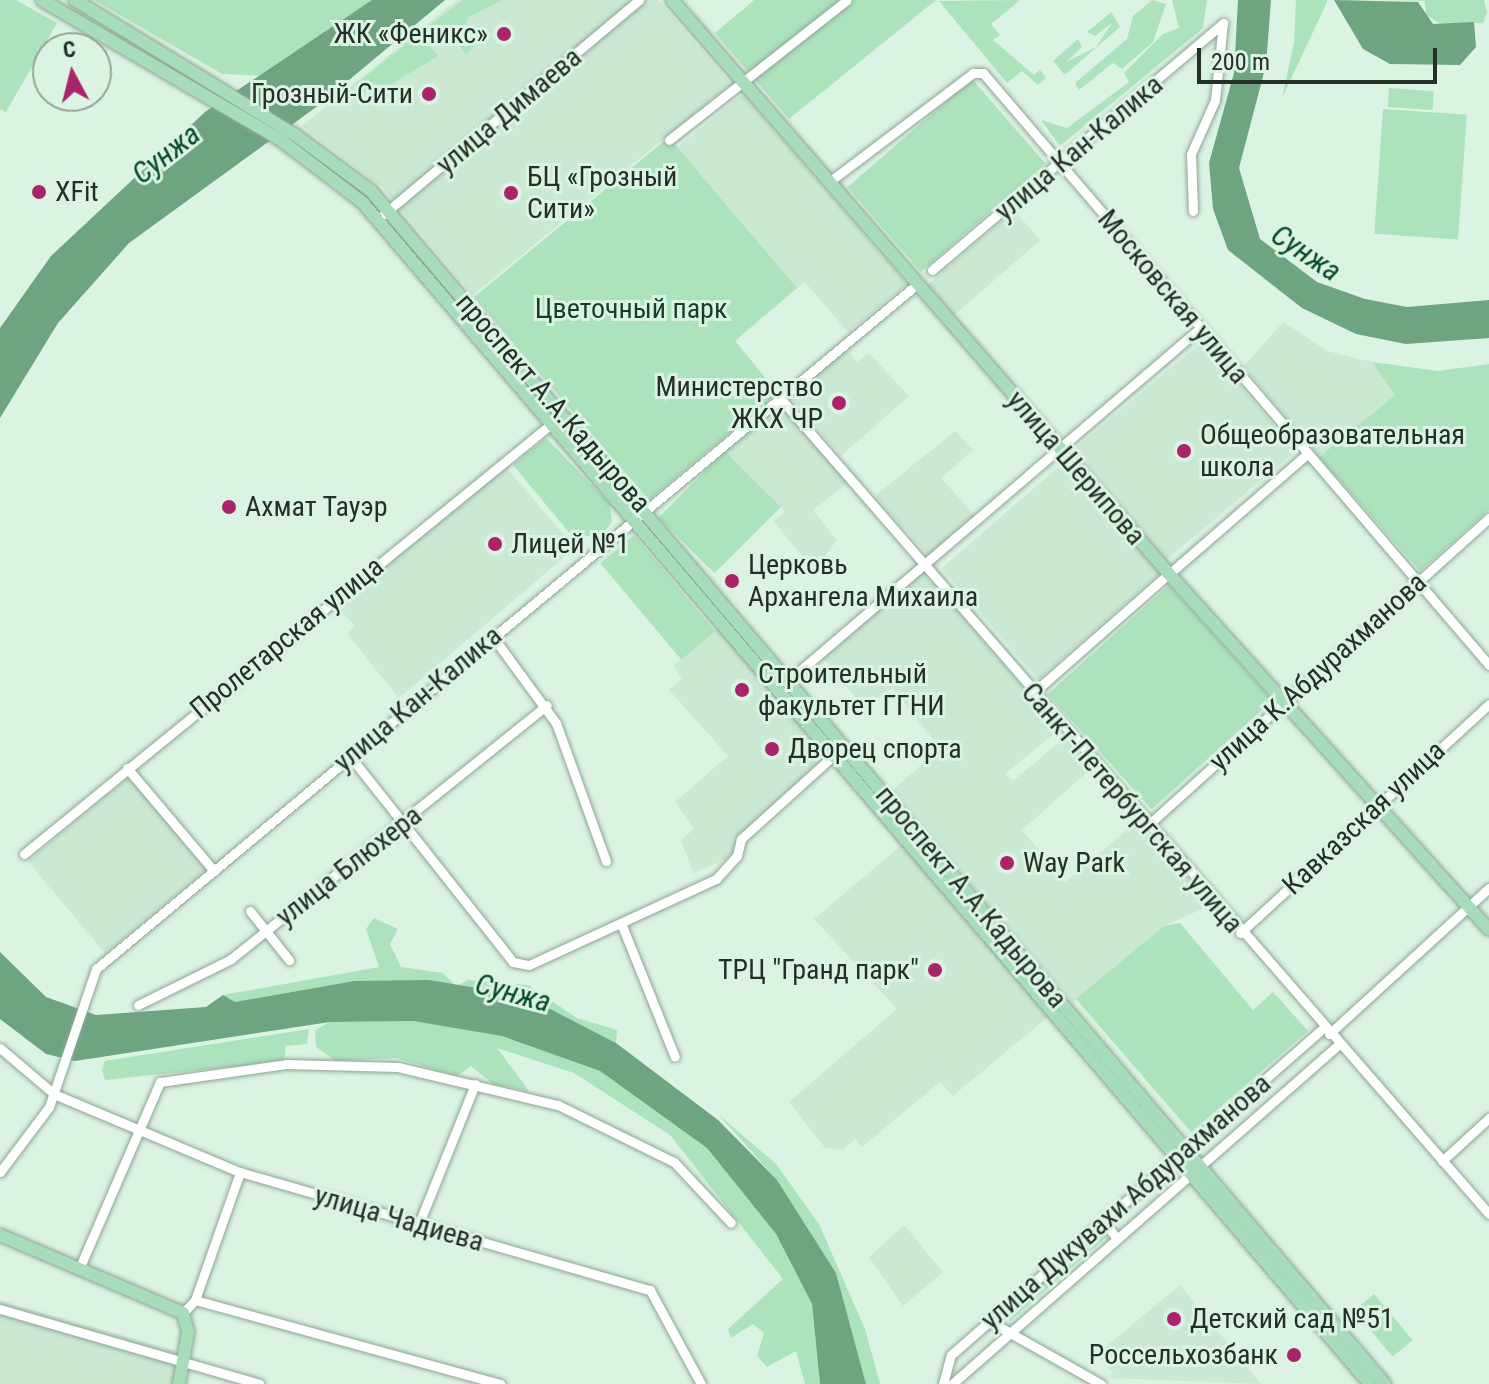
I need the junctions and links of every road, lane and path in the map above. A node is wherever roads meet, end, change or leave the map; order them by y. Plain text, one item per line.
1 (42, 0) edge
2 (75, 0) edge
3 (639, 0) edge
4 (672, 0) edge
5 (847, 0) edge
6 (745, 85) junction
7 (208, 88) junction
8 (288, 137) junction
9 (669, 140) dead end
10 (1061, 163) junction
11 (829, 182) junction
12 (389, 211) junction
13 (1193, 211) dead end
14 (378, 220) junction
15 (932, 270) dead end
16 (916, 285) junction
17 (1199, 329) junction
18 (780, 398) junction
19 (551, 424) junction
20 (1059, 449) junction
21 (1306, 455) junction
22 (641, 514) junction
23 (1489, 518) edge
24 (925, 566) junction
25 (1166, 576) junction
26 (1416, 584) junction
27 (493, 637) junction
28 (1489, 665) edge
29 (789, 680) junction
30 (1033, 693) junction
31 (1282, 702) junction
32 (1489, 704) edge
33 (547, 705) junction
34 (349, 755) junction
35 (834, 755) junction
36 (127, 768) junction
37 (1376, 806) junction
38 (402, 824) junction
39 (1148, 825) junction
40 (24, 854) dead end
41 (606, 861) dead end
42 (214, 871) junction
43 (1489, 888) edge
44 (1469, 907) junction
45 (250, 911) dead end
46 (621, 923) junction
47 (1489, 929) edge
48 (266, 931) junction
49 (1240, 933) junction
50 (289, 960) dead end
51 (138, 1005) dead end
52 (1326, 1031) junction
53 (1338, 1045) junction
54 (0, 1048) edge
55 (675, 1057) dead end
56 (475, 1084) junction
57 (54, 1094) junction
58 (1241, 1103) junction
59 (1255, 1118) junction
60 (1489, 1118) edge
61 (139, 1133) junction
62 (1181, 1154) junction
63 (1442, 1161) junction
64 (1194, 1170) junction
65 (0, 1172) edge
66 (240, 1172) junction
67 (1489, 1214) edge
68 (1103, 1221) junction
69 (731, 1223) dead end
70 (418, 1226) junction
71 (0, 1235) edge
72 (1117, 1238) junction
73 (79, 1269) junction
74 (195, 1300) junction
75 (0, 1309) edge
76 (183, 1313) junction
77 (989, 1321) junction
78 (1002, 1334) junction
79 (951, 1355) junction
80 (185, 1361) junction
81 (961, 1372) junction
82 (179, 1384) edge
83 (259, 1384) edge
84 (501, 1384) edge
85 (701, 1384) edge
86 (943, 1384) edge
87 (952, 1384) edge
88 (1101, 1384) edge
89 (1370, 1384) edge
90 (1385, 1384) edge

1 - 7 main road
2 - 7 main road
3 - 12 street, улица Димаева
4 - 6 main road, улица Шерипова
5 - 6 street
6 - 9 street
6 - 11 main road, улица Шерипова
7 - 8 main road
8 - 12 main road, проспект А.А.Кадырова
8 - 14 main road, проспект А.А.Кадырова
10 - 11 street, Московская улица
10 - 13 street, улица Кан-Калика
10 - 15 street, улица Кан-Калика
10 - 17 street, Московская улица
11 - 16 main road, улица Шерипова
12 - 14 street, улица Димаева
12 - 22 main road, проспект А.А.Кадырова
14 - 19 main road, проспект А.А.Кадырова
16 - 18 street, улица Кан-Калика
16 - 20 main road, улица Шерипова
17 - 20 street
17 - 21 street, Московская улица
18 - 22 street, улица Кан-Калика
18 - 24 street, Санкт-Петербургская улица
19 - 22 main road, проспект А.А.Кадырова
19 - 36 street, Пролетарская улица
20 - 24 street
20 - 25 main road, улица Шерипова
21 - 25 street
21 - 26 street, Московская улица
22 - 27 street, улица Кан-Калика
22 - 29 main road, проспект А.А.Кадырова
22 - 35 main road, проспект А.А.Кадырова
23 - 26 street, улица К.Абдурахманова
24 - 29 street
24 - 30 street, Санкт-Петербургская улица
25 - 30 street
25 - 31 main road, улица Шерипова
26 - 28 street, Московская улица
26 - 31 street, улица К.Абдурахманова
27 - 33 street
27 - 34 street, улица Кан-Калика
29 - 62 main road, проспект А.А.Кадырова
30 - 39 street, Санкт-Петербургская улица
31 - 37 main road, улица Шерипова
31 - 39 street, улица К.Абдурахманова
32 - 37 street, Кавказская улица
33 - 38 street, улица Блюхера
33 - 41 street
34 - 38 street
34 - 42 street, улица Кан-Калика
35 - 46 street
35 - 62 main road, проспект А.А.Кадырова
36 - 40 street, Пролетарская улица
36 - 42 street
37 - 44 main road, улица Шерипова
37 - 49 street, Кавказская улица
38 - 46 street
38 - 48 street, улица Блюхера
39 - 49 street, Санкт-Петербургская улица
42 - 57 street, улица Кан-Калика
43 - 44 street, улица Дукувахи Абдурахманова
44 - 47 main road, улица Шерипова
44 - 52 street, улица Дукувахи Абдурахманова
45 - 48 street
46 - 55 street
48 - 50 street
48 - 51 street, улица Блюхера
49 - 52 street, Санкт-Петербургская улица
52 - 53 street, Санкт-Петербургская улица
52 - 58 street, улица Дукувахи Абдурахманова
53 - 59 street, улица Дукувахи Абдурахманова
53 - 63 street, Санкт-Петербургская улица
54 - 57 street, улица Чадиева
56 - 61 street
56 - 69 street
56 - 70 street
57 - 61 street, улица Чадиева
57 - 65 street, улица Кан-Калика
58 - 59 street
58 - 62 street, улица Дукувахи Абдурахманова
59 - 64 street, улица Дукувахи Абдурахманова
60 - 63 street
61 - 66 street, улица Чадиева
61 - 73 street
62 - 64 main road, проспект А.А.Кадырова
62 - 68 street, улица Дукувахи Абдурахманова
63 - 67 street, Санкт-Петербургская улица
64 - 72 street, улица Дукувахи Абдурахманова
64 - 89 main road, проспект А.А.Кадырова
64 - 90 main road, проспект А.А.Кадырова
66 - 70 street, улица Чадиева
66 - 74 street
68 - 72 street
68 - 77 street, улица Дукувахи Абдурахманова
70 - 85 street, улица Чадиева
71 - 73 main road
72 - 78 street, улица Дукувахи Абдурахманова
73 - 76 main road
74 - 76 street
74 - 84 street
75 - 80 street
76 - 80 main road
77 - 78 street
77 - 79 street, улица Дукувахи Абдурахманова
78 - 81 street, улица Дукувахи Абдурахманова
78 - 88 street
79 - 81 street
79 - 86 street
80 - 82 main road
80 - 83 street
81 - 87 street, улица Дукувахи Абдурахманова

